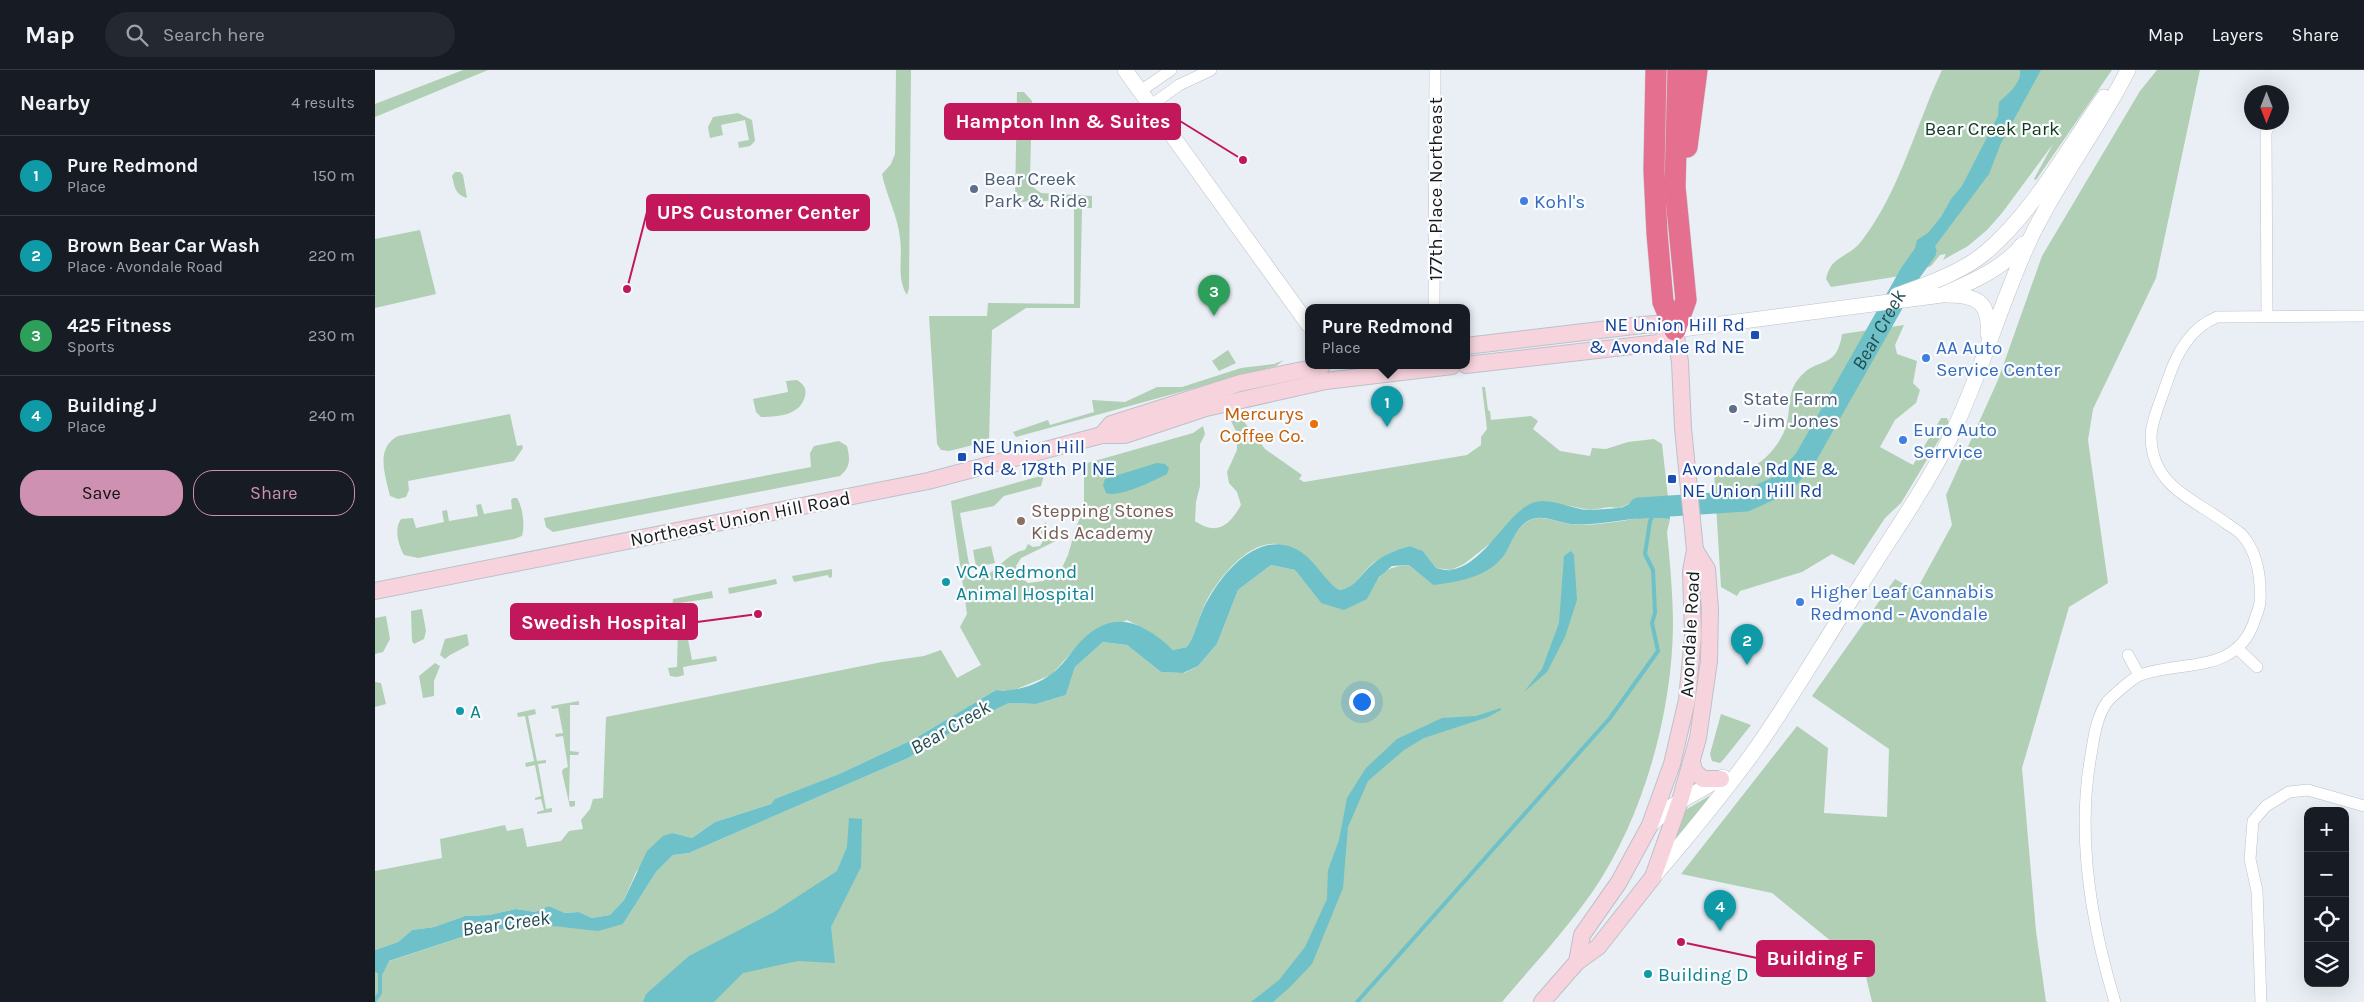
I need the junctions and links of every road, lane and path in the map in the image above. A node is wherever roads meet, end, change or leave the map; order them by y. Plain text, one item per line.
1 (1125, 70) edge
2 (1171, 70) edge
3 (1211, 70) edge
4 (1435, 70) edge
5 (1656, 70) edge
6 (1678, 70) edge
7 (1697, 70) edge
8 (2127, 70) edge
9 (1139, 92) junction
10 (1149, 106) junction
11 (2267, 130) edge
12 (2034, 232) junction
13 (1678, 237) junction
14 (1942, 295) junction
15 (1877, 303) junction
16 (1434, 304) edge
17 (2267, 315) junction
18 (2364, 316) edge
19 (1305, 320) edge
20 (1675, 330) junction
21 (1988, 343) junction
22 (1470, 346) edge
23 (1470, 364) edge
24 (1375, 369) edge
25 (1324, 371) edge
26 (1695, 550) junction
27 (375, 591) edge
28 (2238, 649) junction
29 (2129, 654) dead end
30 (2257, 667) dead end
31 (2139, 676) junction
32 (1755, 750) junction
33 (1692, 763) junction
34 (1721, 779) junction
35 (1680, 801) junction
36 (2364, 806) edge
37 (1650, 825) junction
38 (1653, 877) junction
39 (1577, 962) junction
40 (1542, 1002) edge
41 (2115, 1002) edge
42 (2261, 1002) edge

1 - 9 street
2 - 9 street
3 - 10 street
4 - 16 street, 177th Place Northeast
5 - 20 highway
6 - 13 highway
7 - 13 highway
8 - 12 street
8 - 15 street
9 - 10 street
10 - 19 street
11 - 17 street
12 - 14 street
12 - 21 street
13 - 20 highway
14 - 15 street
14 - 21 street
15 - 20 street
17 - 18 street
17 - 28 street
20 - 22 main road
20 - 23 main road
20 - 26 main road, Avondale Road
21 - 32 street
24 - 25 main road, Northeast Union Hill Road
25 - 27 main road, Northeast Union Hill Road
26 - 33 main road, Avondale Road
26 - 37 main road, Avondale Road
28 - 30 street
28 - 31 street
29 - 31 street
31 - 41 street
32 - 34 street
32 - 38 street
33 - 34 main road
33 - 35 main road, Avondale Road
34 - 35 street
35 - 37 street
35 - 38 main road, Avondale Road
36 - 42 street
37 - 39 main road, Avondale Road
38 - 39 main road, Avondale Road
39 - 40 main road, Avondale Road

